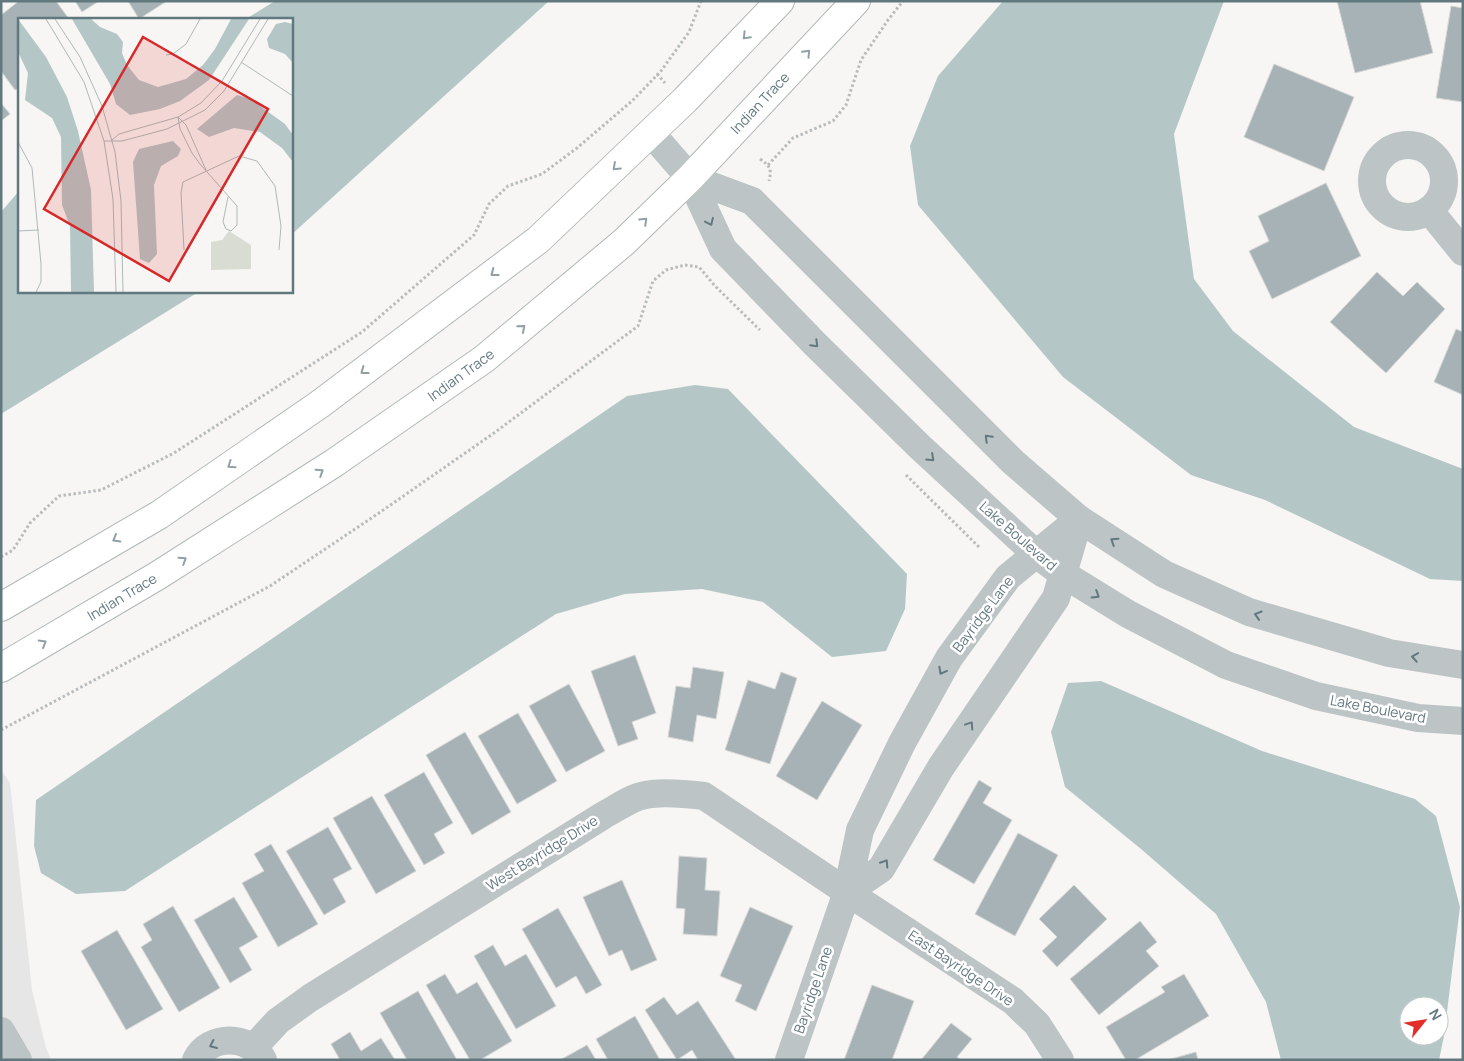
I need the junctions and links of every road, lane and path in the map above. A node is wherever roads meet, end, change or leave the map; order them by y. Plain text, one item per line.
1 (701, 1) edge
2 (780, 1) edge
3 (856, 1) edge
4 (903, 1) edge
5 (652, 133) junction
6 (760, 159) dead end
7 (768, 165) junction
8 (690, 178) junction
9 (769, 183) dead end
10 (1429, 210) dead end
11 (1463, 252) edge
12 (764, 334) dead end
13 (904, 472) dead end
14 (1079, 519) junction
15 (980, 548) dead end
16 (1036, 554) junction
17 (1, 557) edge
18 (1063, 574) junction
19 (1, 607) edge
20 (1463, 665) edge
21 (1, 668) edge
22 (1463, 721) edge
23 (1, 730) edge
24 (847, 892) junction
25 (1, 1031) edge
26 (258, 1054) edge
27 (18, 1060) edge
28 (196, 1060) edge
29 (789, 1060) edge
30 (1060, 1060) edge

1 - 17 path
2 -> 5 main road
8 -> 3 main road, Indian Trace
4 - 7 path
5 - 8 street, Lake Boulevard
5 -> 19 main road
6 - 7 path
7 - 9 path
14 -> 8 street, Lake Boulevard
8 -> 16 street, Lake Boulevard
21 -> 8 main road, Indian Trace
10 - 11 street
12 - 23 path
13 - 15 path
14 - 16 street, Bayridge Lane
14 - 18 street
20 -> 14 street, Lake Boulevard
16 - 18 street, Lake Boulevard
16 -> 24 street, Bayridge Lane
18 -> 22 street, Lake Boulevard
24 -> 18 street
24 - 26 street, West Bayridge Drive
24 - 29 street, Bayridge Lane
24 - 30 street, East Bayridge Drive
25 - 27 street
26 -> 28 street, West Bayridge Drive

